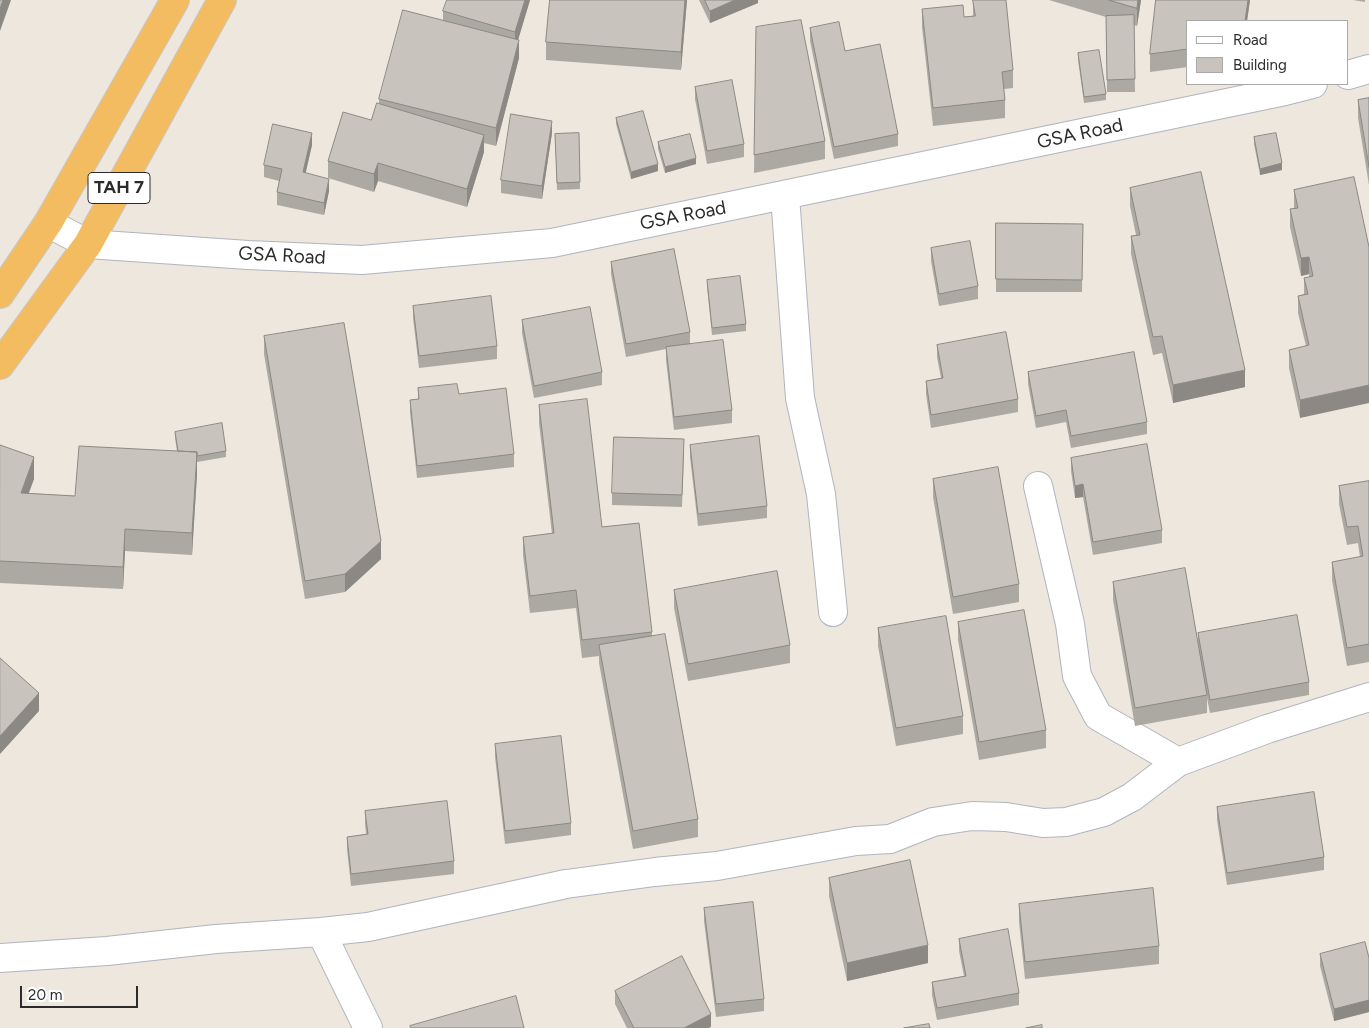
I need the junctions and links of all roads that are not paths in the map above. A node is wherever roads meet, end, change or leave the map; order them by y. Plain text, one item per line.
1 (174, 0) edge
2 (222, 0) edge
3 (1369, 69) edge
4 (1349, 75) edge
5 (1309, 85) edge
6 (785, 196) junction
7 (48, 223) junction
8 (88, 244) junction
9 (0, 294) edge
10 (0, 365) edge
11 (1038, 486) dead end
12 (833, 612) dead end
13 (1369, 697) edge
14 (1178, 762) junction
15 (321, 932) junction
16 (0, 958) edge
17 (368, 1028) edge

1 - 7 highway, TAH 7
2 - 8 highway, TAH 7
3 - 4 street
5 - 6 street, GSA Road
6 - 8 street, GSA Road
6 - 12 street
7 - 8 street, GSA Road
7 - 9 highway, TAH 7
8 - 10 highway, TAH 7
11 - 14 street
13 - 14 street
14 - 15 street
15 - 16 street
15 - 17 street

